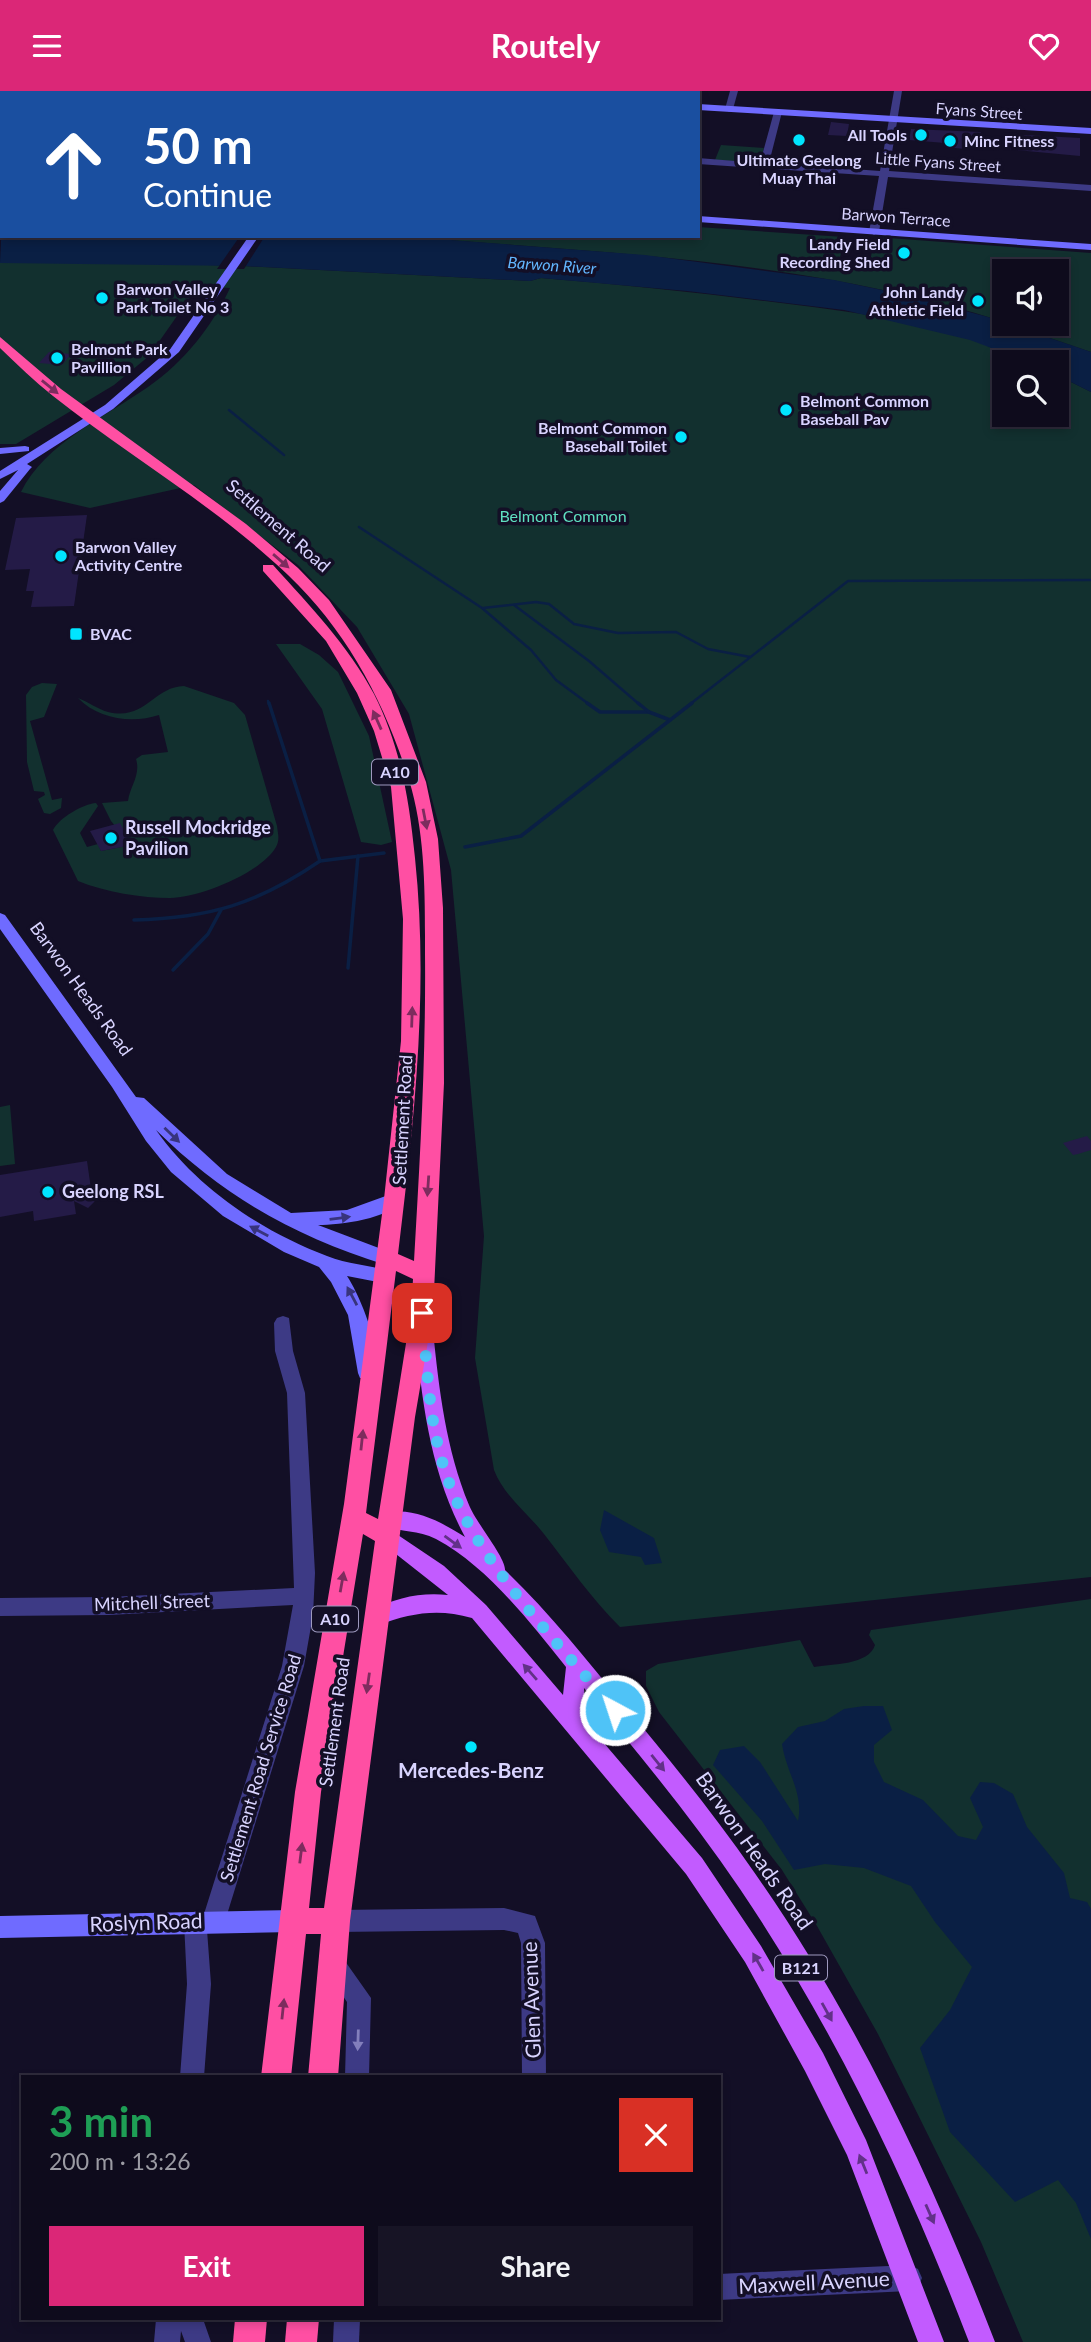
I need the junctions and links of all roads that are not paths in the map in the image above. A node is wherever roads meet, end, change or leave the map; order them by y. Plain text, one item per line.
1 (734, 91) edge
2 (898, 91) edge
3 (700, 107) edge
4 (729, 109) junction
5 (778, 112) junction
6 (893, 119) junction
7 (1091, 131) edge
8 (700, 161) edge
9 (764, 165) junction
10 (884, 174) junction
11 (1091, 188) edge
12 (700, 219) edge
13 (874, 232) junction
14 (253, 238) edge
15 (1091, 247) edge
16 (0, 341) edge
17 (11, 371) dead end
18 (122, 395) junction
19 (52, 444) junction
20 (25, 449) junction
21 (0, 451) edge
22 (0, 464) edge
23 (0, 475) edge
24 (162, 477) junction
25 (0, 499) edge
26 (0, 918) edge
27 (123, 1088) junction
28 (216, 1174) junction
29 (194, 1185) junction
30 (394, 1199) junction
31 (282, 1216) junction
32 (321, 1259) junction
33 (385, 1267) junction
34 (422, 1275) junction
35 (422, 1313) junction
36 (283, 1322) dead end
37 (368, 1387) junction
38 (354, 1517) junction
39 (390, 1528) junction
40 (304, 1596) junction
41 (527, 1605) junction
42 (0, 1607) edge
43 (478, 1611) junction
44 (378, 1616) junction
45 (577, 1664) junction
46 (575, 1723) junction
47 (205, 1921) junction
48 (293, 1921) junction
49 (337, 1921) junction
50 (0, 1927) edge
51 (332, 1962) junction
52 (192, 2075) edge
53 (276, 2075) edge
54 (323, 2075) edge
55 (356, 2075) edge
56 (534, 2075) edge
57 (909, 2278) junction
58 (721, 2287) edge
59 (169, 2320) edge
60 (190, 2320) edge
61 (251, 2320) edge
62 (303, 2320) edge
63 (348, 2320) edge
64 (167, 2342) edge
65 (198, 2342) edge
66 (248, 2342) edge
67 (301, 2342) edge
68 (346, 2342) edge
69 (931, 2342) edge
70 (982, 2342) edge

1 - 4 street
2 - 6 street
3 - 4 street, Fyans Street
4 - 5 street, Fyans Street
5 - 6 street, Fyans Street
5 - 9 street
6 - 7 street, Fyans Street
6 - 10 street
8 - 9 street, Little Fyans Street
9 - 10 street, Little Fyans Street
10 - 11 street, Little Fyans Street
10 - 13 street
12 - 13 street, Barwon Terrace
13 - 15 street, Barwon Terrace
14 - 18 street
16 -> 24 highway, Settlement Road / A10
17 - 24 highway, Settlement Road / A10
18 - 19 street
18 - 20 street
19 - 23 street
19 - 25 street
20 - 21 street
20 - 22 street
30 -> 24 highway, Settlement Road / A10
24 -> 34 highway, Settlement Road / A10
26 - 27 street, Barwon Heads Road
27 -> 28 street, Barwon Heads Road
27 - 29 street, Barwon Heads Road
28 - 29 street
28 - 31 street, Barwon Heads Road
32 -> 29 street, Barwon Heads Road
31 -> 30 street
30 - 33 highway, Settlement Road / A10
31 - 33 street, Barwon Heads Road
32 - 33 street, Barwon Heads Road
37 -> 32 street
33 - 34 highway
33 - 37 highway, Settlement Road / A10
34 - 35 highway, Settlement Road / A10
35 - 39 highway, Settlement Road / A10
35 - 41 main road, B121
36 - 40 street, Settlement Road Service Road
38 -> 37 highway, Settlement Road / A10
38 - 39 highway, B121
48 -> 38 highway, Settlement Road / A10
39 -> 41 main road, Barwon Heads Road / B121
39 - 43 main road, B121
39 - 44 highway, Settlement Road / A10
40 - 42 street, Mitchell Street
40 - 47 street, Settlement Road Service Road
41 - 45 main road, Barwon Heads Road / B121
43 - 44 main road
46 -> 43 main road, B121
44 -> 49 highway, Settlement Road / A10
45 - 46 main road
45 -> 70 main road, Barwon Heads Road / B121
57 -> 46 main road, B121
47 - 48 street, Roslyn Road
47 - 50 street, Roslyn Road
47 - 52 street
48 - 49 highway
53 -> 48 highway, Settlement Road / A10
49 - 51 highway, Settlement Road / A10
49 - 56 street, Glen Avenue
51 - 54 highway, Settlement Road / A10
51 -> 55 street
57 - 58 street, Maxwell Avenue
57 - 69 main road, B121
59 - 64 street
60 - 65 street
61 - 66 highway
62 - 67 highway
63 - 68 street

